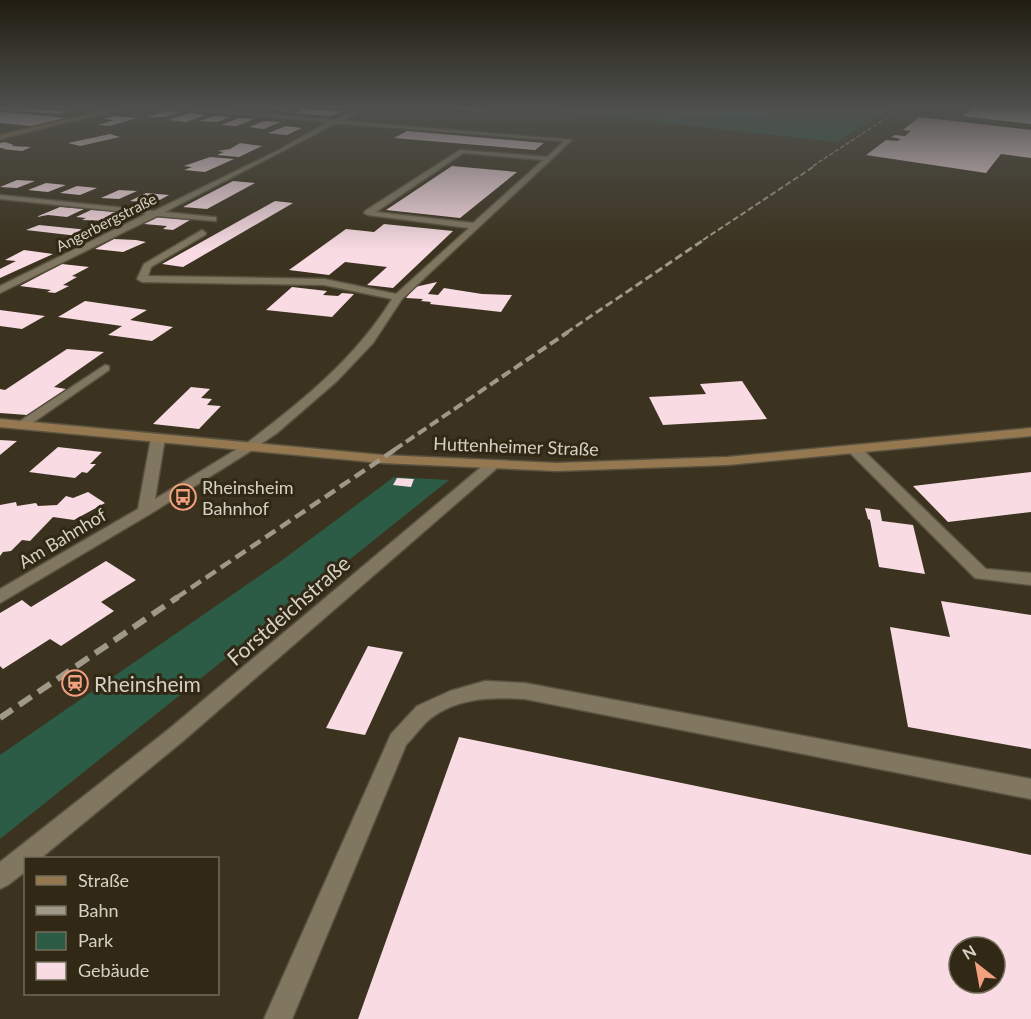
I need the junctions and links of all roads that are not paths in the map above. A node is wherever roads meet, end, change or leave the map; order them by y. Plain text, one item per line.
1 (275, 155) edge
2 (457, 155) edge
3 (501, 155) edge
4 (553, 155) edge
5 (549, 159) junction
6 (0, 196) edge
7 (157, 212) junction
8 (213, 219) dead end
9 (475, 226) junction
10 (201, 232) dead end
11 (0, 290) edge
12 (398, 297) junction
13 (105, 368) dead end
14 (0, 423) edge
15 (20, 425) junction
16 (1031, 432) edge
17 (158, 438) junction
18 (252, 446) junction
19 (854, 449) junction
20 (491, 466) junction
21 (145, 511) junction
22 (1031, 579) edge
23 (0, 597) edge
24 (1031, 789) edge
25 (26, 857) edge
26 (24, 858) edge
27 (0, 878) edge
28 (278, 1019) edge

1 - 7 street, Angerbergstraße
2 - 9 street
3 - 5 street
4 - 5 street, Am Bahnhof
5 - 9 street, Am Bahnhof
6 - 7 street
7 - 8 street
7 - 11 street, Angerbergstraße
9 - 12 street, Am Bahnhof
10 - 12 street
12 - 18 street, Am Bahnhof
13 - 15 street
14 - 15 street, Huttenheimer Straße
15 - 17 street, Huttenheimer Straße
16 - 19 street, Huttenheimer Straße
17 - 18 street, Huttenheimer Straße
17 - 21 street
18 - 20 street, Huttenheimer Straße
18 - 21 street, Am Bahnhof
19 - 20 street, Huttenheimer Straße
19 - 22 street
20 - 25 street, Forstdeichstraße
21 - 23 street, Am Bahnhof
24 - 28 street
26 - 27 street, Forstdeichstraße

